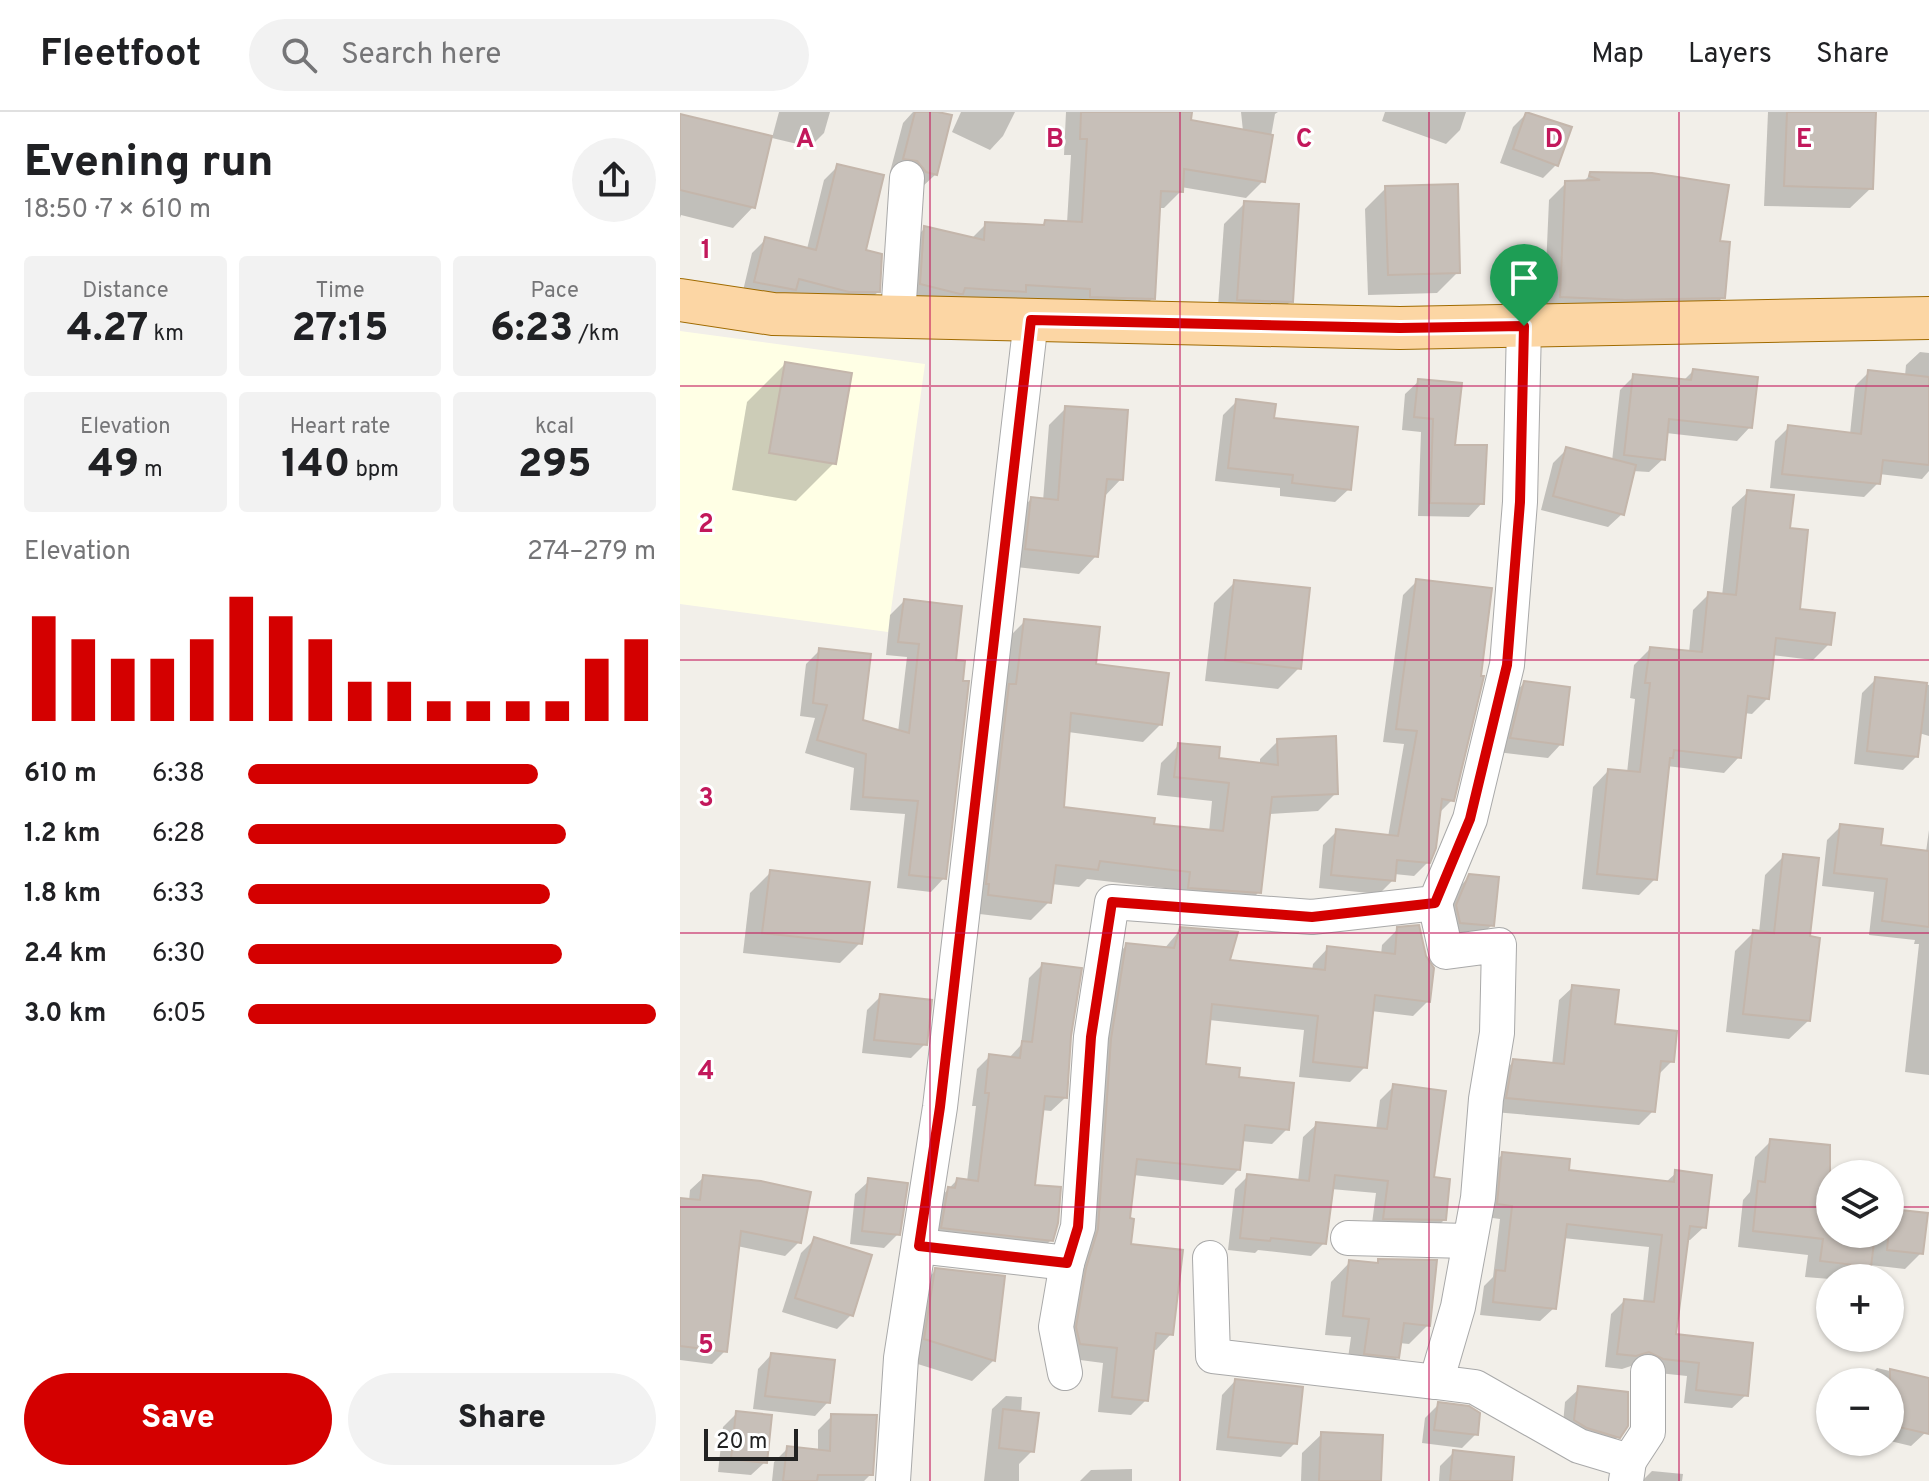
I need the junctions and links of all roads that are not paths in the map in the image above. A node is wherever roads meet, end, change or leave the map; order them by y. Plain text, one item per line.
1 (907, 178) dead end
2 (680, 300) edge
3 (898, 316) junction
4 (1929, 318) edge
5 (1031, 320) junction
6 (1524, 326) junction
7 (1435, 903) junction
8 (1348, 1238) dead end
9 (1468, 1241) junction
10 (919, 1246) junction
11 (1210, 1258) dead end
12 (1067, 1263) junction
13 (1648, 1372) dead end
14 (1065, 1373) dead end
15 (1436, 1382) junction
16 (1628, 1471) edge
17 (893, 1481) edge

1 - 3 street
2 - 3 main road
3 - 5 main road
4 - 6 main road
5 - 6 main road
5 - 10 street
6 - 7 street
7 - 9 street
7 - 12 street
8 - 9 street
9 - 15 street
10 - 12 street
10 - 17 street
11 - 15 street
12 - 14 street
13 - 16 street
15 - 16 street

